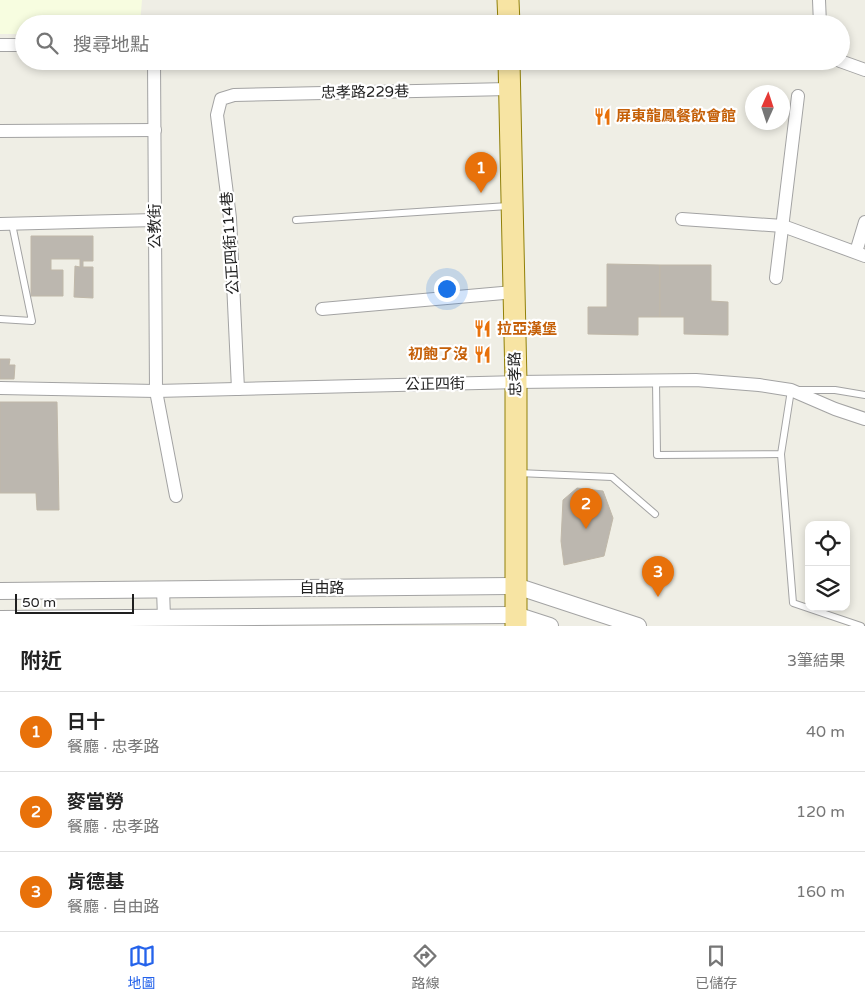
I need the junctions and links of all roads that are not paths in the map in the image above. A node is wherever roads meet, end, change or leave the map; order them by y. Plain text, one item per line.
1 (508, 0) edge
2 (819, 0) edge
3 (509, 15) edge
4 (820, 15) edge
5 (0, 45) edge
6 (15, 45) edge
7 (850, 65) edge
8 (154, 70) edge
9 (509, 70) edge
10 (865, 70) edge
11 (509, 89) junction
12 (798, 96) dead end
13 (221, 99) joint
14 (155, 130) junction
15 (0, 131) edge
16 (512, 206) junction
17 (155, 220) junction
18 (296, 220) dead end
19 (682, 220) dead end
20 (865, 222) edge
21 (6, 224) edge
22 (783, 226) junction
23 (860, 254) edge
24 (776, 278) dead end
25 (514, 292) junction
26 (322, 309) dead end
27 (0, 319) edge
28 (656, 381) junction
29 (516, 382) junction
30 (0, 388) edge
31 (238, 389) junction
32 (791, 390) junction
33 (156, 391) junction
34 (865, 395) edge
35 (865, 419) edge
36 (781, 454) junction
37 (515, 472) junction
38 (176, 496) dead end
39 (655, 514) dead end
40 (516, 586) junction
41 (163, 589) junction
42 (0, 591) edge
43 (164, 618) junction
44 (0, 619) edge
45 (516, 620) edge
46 (349, 621) edge
47 (550, 626) edge
48 (638, 626) edge
49 (860, 626) edge

1 - 3 main road
2 - 4 street
5 - 6 street
7 - 10 street
8 - 14 street, 公教街
9 - 11 main road, 忠孝路
11 - 13 street, 忠孝路229巷
11 - 16 main road, 忠孝路
12 - 22 street
13 - 31 street, 公正四街114巷
14 - 15 street
14 - 17 street, 公教街
16 - 18 lane
16 - 25 main road, 忠孝路
17 - 21 street
17 - 33 street, 公教街
19 - 22 street
20 - 23 street
21 - 27 lane
22 - 23 street
22 - 24 street
25 - 26 street
25 - 29 main road, 忠孝路
28 - 29 street, 公正四街
28 - 32 street, 公正四街
28 - 36 lane
29 - 31 street, 公正四街
29 - 37 main road, 忠孝路
30 - 33 street, 公正四街
31 - 33 street, 公正四街
32 - 34 lane
32 - 35 street, 公正四街
32 - 36 lane
33 - 38 street, 公教街
36 - 49 lane
37 - 39 lane
37 - 40 main road, 忠孝路
40 - 41 street, 自由路
40 - 45 main road, 忠孝路
40 - 48 street, 自由路
41 - 42 street, 自由路
41 - 43 street
43 - 44 street, 自由路
43 - 46 street, 自由路
45 - 46 street, 自由路
45 - 47 street, 自由路

